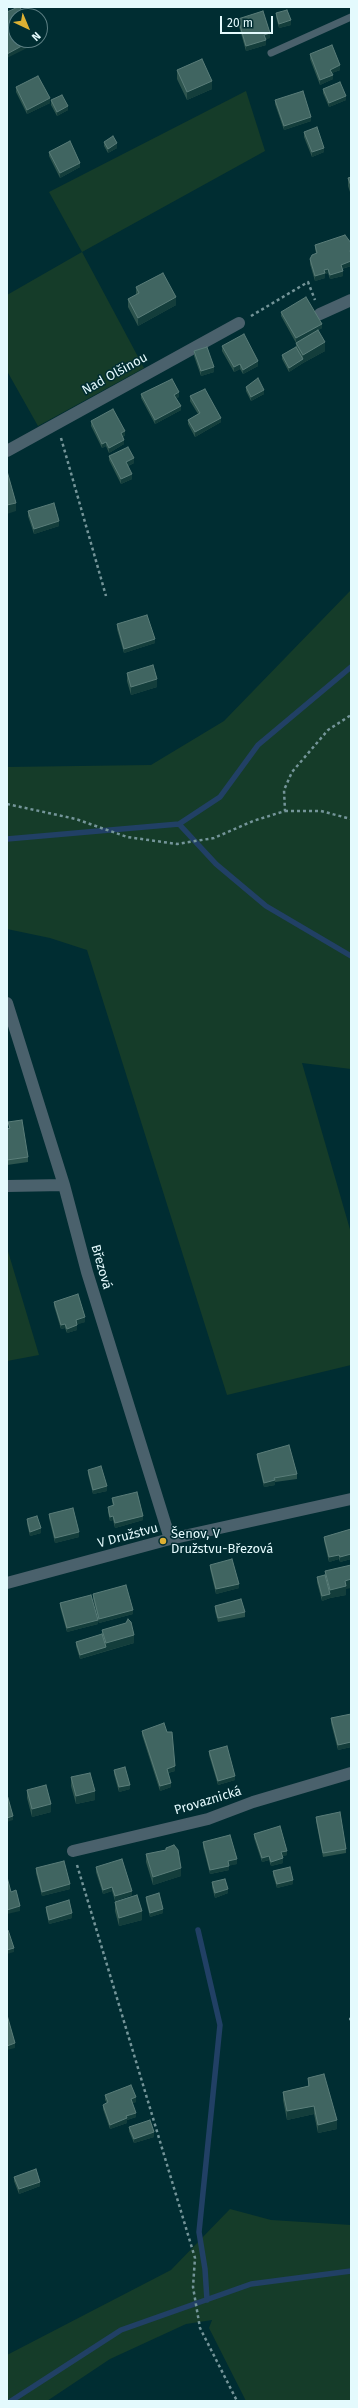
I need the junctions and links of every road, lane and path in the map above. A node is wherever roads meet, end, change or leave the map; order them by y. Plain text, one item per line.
1 (351, 17) edge
2 (271, 53) dead end
3 (351, 300) edge
4 (320, 314) joint
5 (239, 323) joint
6 (57, 422) junction
7 (7, 451) edge
8 (106, 596) dead end
9 (351, 715) edge
10 (7, 804) edge
11 (285, 810) junction
12 (351, 819) edge
13 (7, 1003) edge
14 (64, 1185) junction
15 (7, 1186) edge
16 (351, 1499) edge
17 (170, 1539) junction
18 (7, 1583) edge
19 (351, 1773) edge
20 (73, 1851) joint
21 (237, 2401) edge

1 - 2 lane
3 - 4 street
4 - 5 path
5 - 6 street, Nad Olšinou
6 - 7 street, Nad Olšinou
6 - 8 path
9 - 11 path
10 - 11 path
11 - 12 path
13 - 14 street, Březová
14 - 15 street
14 - 17 street, Březová
16 - 17 street, V Družstvu
17 - 18 street, V Družstvu
19 - 20 street, Provaznická
20 - 21 path

